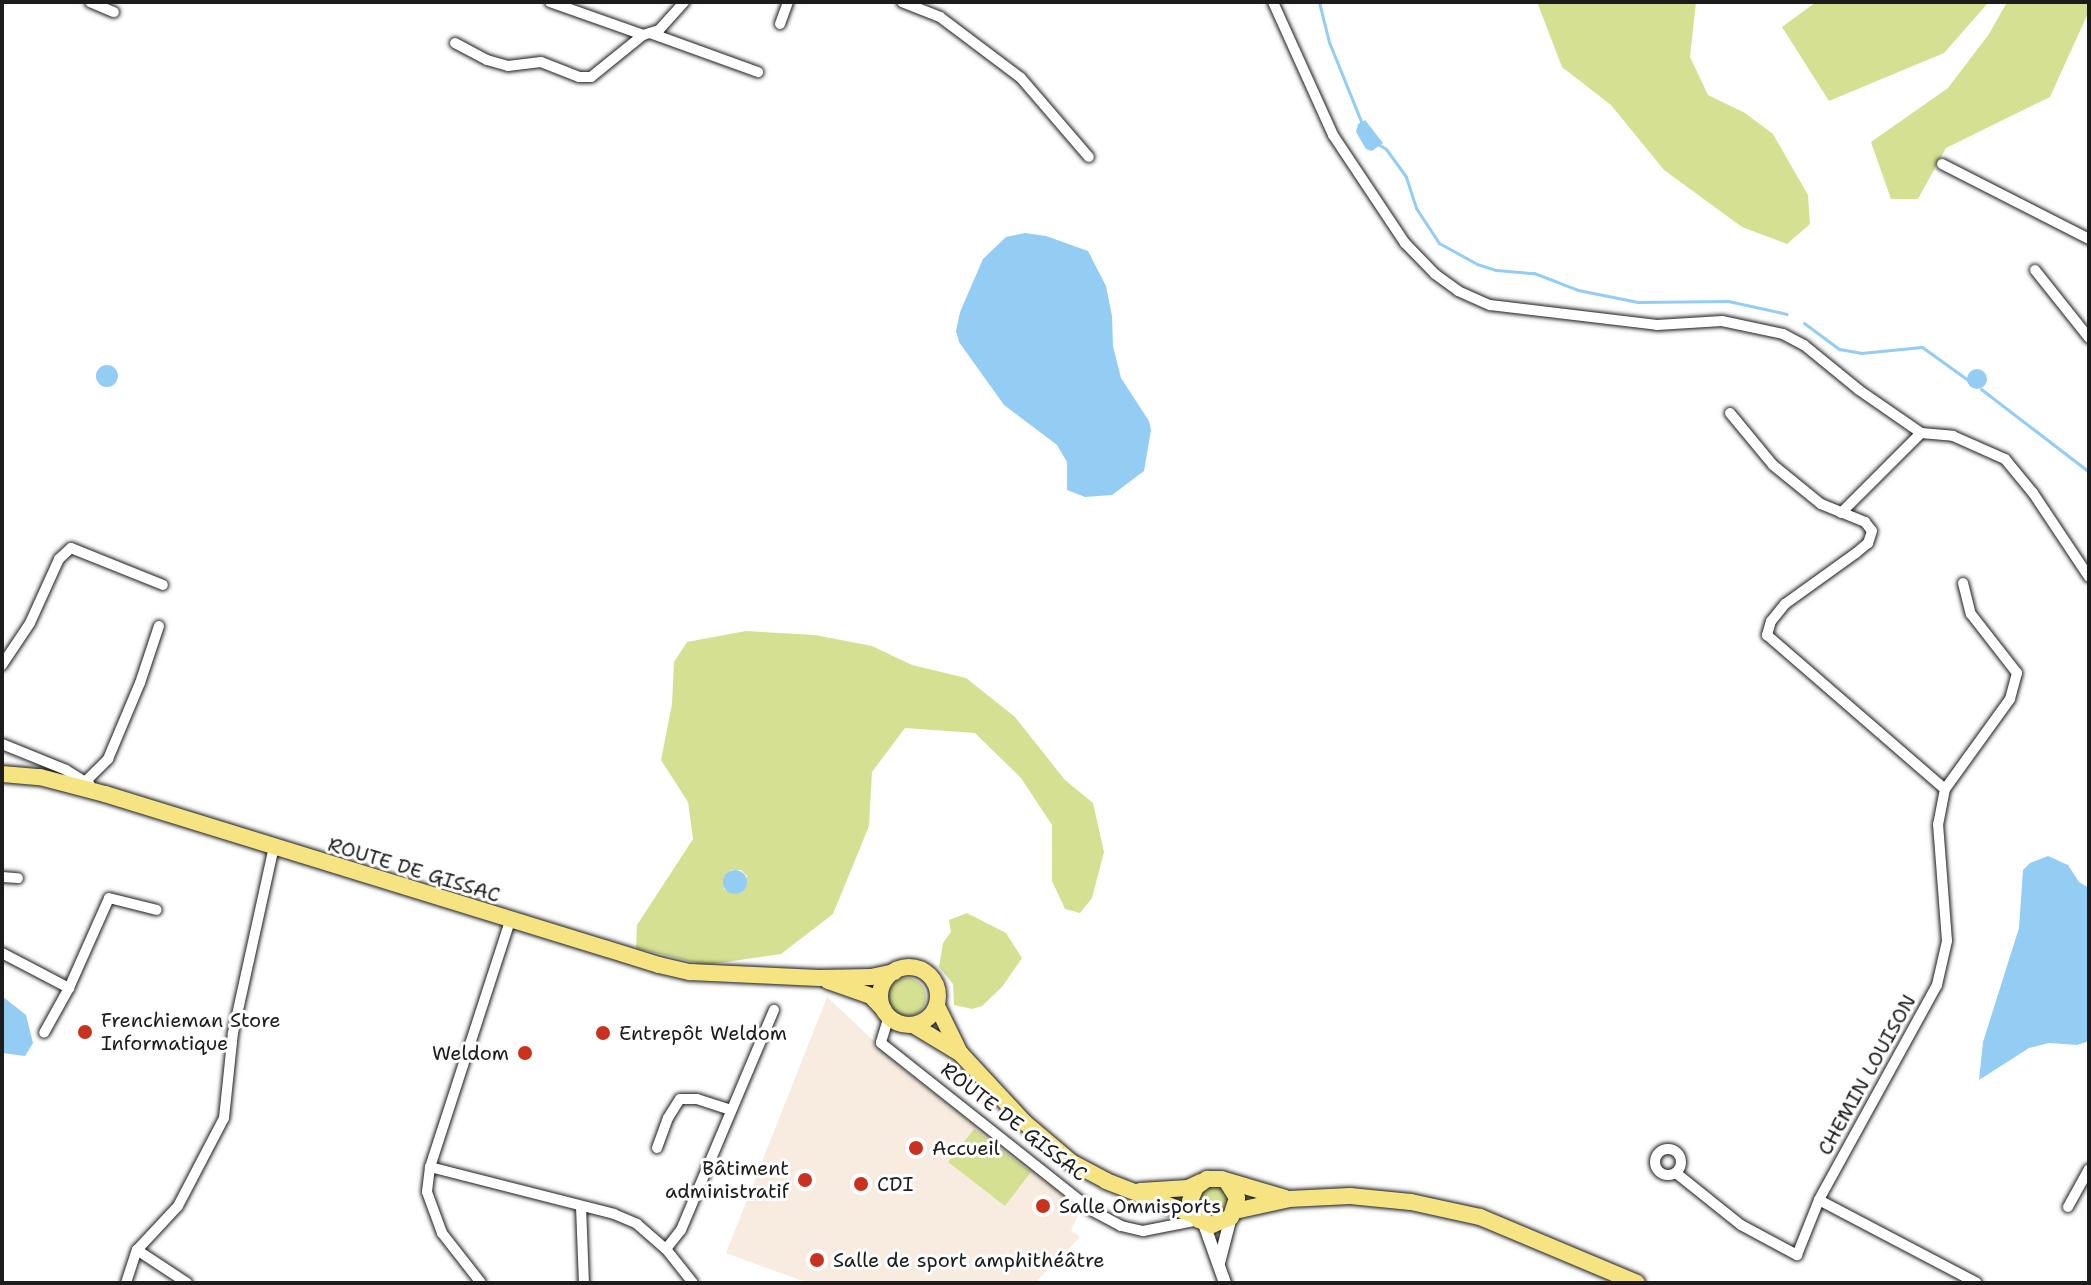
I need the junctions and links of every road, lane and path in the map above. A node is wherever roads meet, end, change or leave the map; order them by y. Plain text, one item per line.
1 (90, 2) edge
2 (550, 2) edge
3 (684, 2) edge
4 (788, 2) edge
5 (902, 2) edge
6 (1273, 2) edge
7 (114, 12) dead end
8 (780, 24) dead end
9 (646, 34) junction
10 (455, 43) dead end
11 (758, 72) dead end
12 (1089, 157) dead end
13 (1942, 164) dead end
14 (2089, 239) edge
15 (2035, 270) dead end
16 (2089, 338) edge
17 (1730, 413) dead end
18 (1921, 433) junction
19 (1841, 513) junction
20 (2089, 577) edge
21 (1963, 583) dead end
22 (163, 585) dead end
23 (159, 626) dead end
24 (2, 665) edge
25 (2, 744) edge
26 (2, 774) edge
27 (85, 782) junction
28 (1945, 789) junction
29 (105, 794) junction
30 (274, 847) junction
31 (2, 877) edge
32 (18, 878) dead end
33 (157, 910) dead end
34 (510, 921) junction
35 (2, 953) edge
36 (894, 972) junction
37 (819, 978) junction
38 (69, 988) junction
39 (937, 1006) junction
40 (774, 1010) dead end
41 (887, 1014) junction
42 (913, 1025) junction
43 (44, 1033) dead end
44 (961, 1054) junction
45 (731, 1110) junction
46 (657, 1148) dead end
47 (430, 1167) junction
48 (2089, 1169) edge
49 (1676, 1173) dead end
50 (1201, 1182) junction
51 (1227, 1182) junction
52 (1133, 1191) junction
53 (1289, 1199) junction
54 (1819, 1200) junction
55 (581, 1206) junction
56 (2068, 1207) dead end
57 (1233, 1214) junction
58 (1199, 1220) junction
59 (666, 1249) junction
60 (137, 1250) junction
61 (1219, 1263) junction
62 (126, 1283) edge
63 (187, 1283) edge
64 (481, 1283) edge
65 (584, 1283) edge
66 (693, 1283) edge
67 (1225, 1283) edge
68 (1637, 1283) edge
69 (1977, 1283) edge

1 - 7 street
2 - 9 street
3 - 9 street
4 - 8 street
5 - 12 street
6 - 18 street
9 - 10 street
9 - 11 street
13 - 14 street
15 - 16 street
17 - 19 street
18 - 19 street
18 - 20 street
19 - 28 street
21 - 28 street
22 - 24 street
23 - 27 street
25 - 27 street
26 - 29 main road, ROUTE DE GISSAC
27 - 29 street
28 - 54 street, CHEMIN LOUISON
29 - 30 main road, ROUTE DE GISSAC
30 - 34 main road, ROUTE DE GISSAC
30 - 60 street
31 - 32 street
33 - 38 street
34 - 37 main road, ROUTE DE GISSAC
34 - 47 street
35 - 38 street
36 - 37 main road, ROUTE DE GISSAC
36 - 39 main road
36 - 41 main road
37 - 41 main road, ROUTE DE GISSAC
38 - 43 street
39 - 42 main road
39 - 44 main road, ROUTE DE GISSAC
40 - 45 street
41 - 42 main road
41 - 58 street, ROUTE DE GISSAC
42 - 44 main road, ROUTE DE GISSAC
44 - 52 main road, ROUTE DE GISSAC
45 - 46 street
45 - 59 street
47 - 55 street
47 - 64 street
48 - 56 street
49 - 54 street, CHEMIN LOUISON
50 - 51 main road
50 - 52 main road, ROUTE DE GISSAC
50 - 58 main road
51 - 53 main road
51 - 57 main road
52 - 58 main road, ROUTE DE GISSAC
53 - 57 main road
53 - 68 main road
54 - 69 street
55 - 59 street
55 - 65 street
57 - 58 main road
57 - 61 street
58 - 61 street
59 - 66 street
60 - 62 street
60 - 63 street
61 - 67 street

